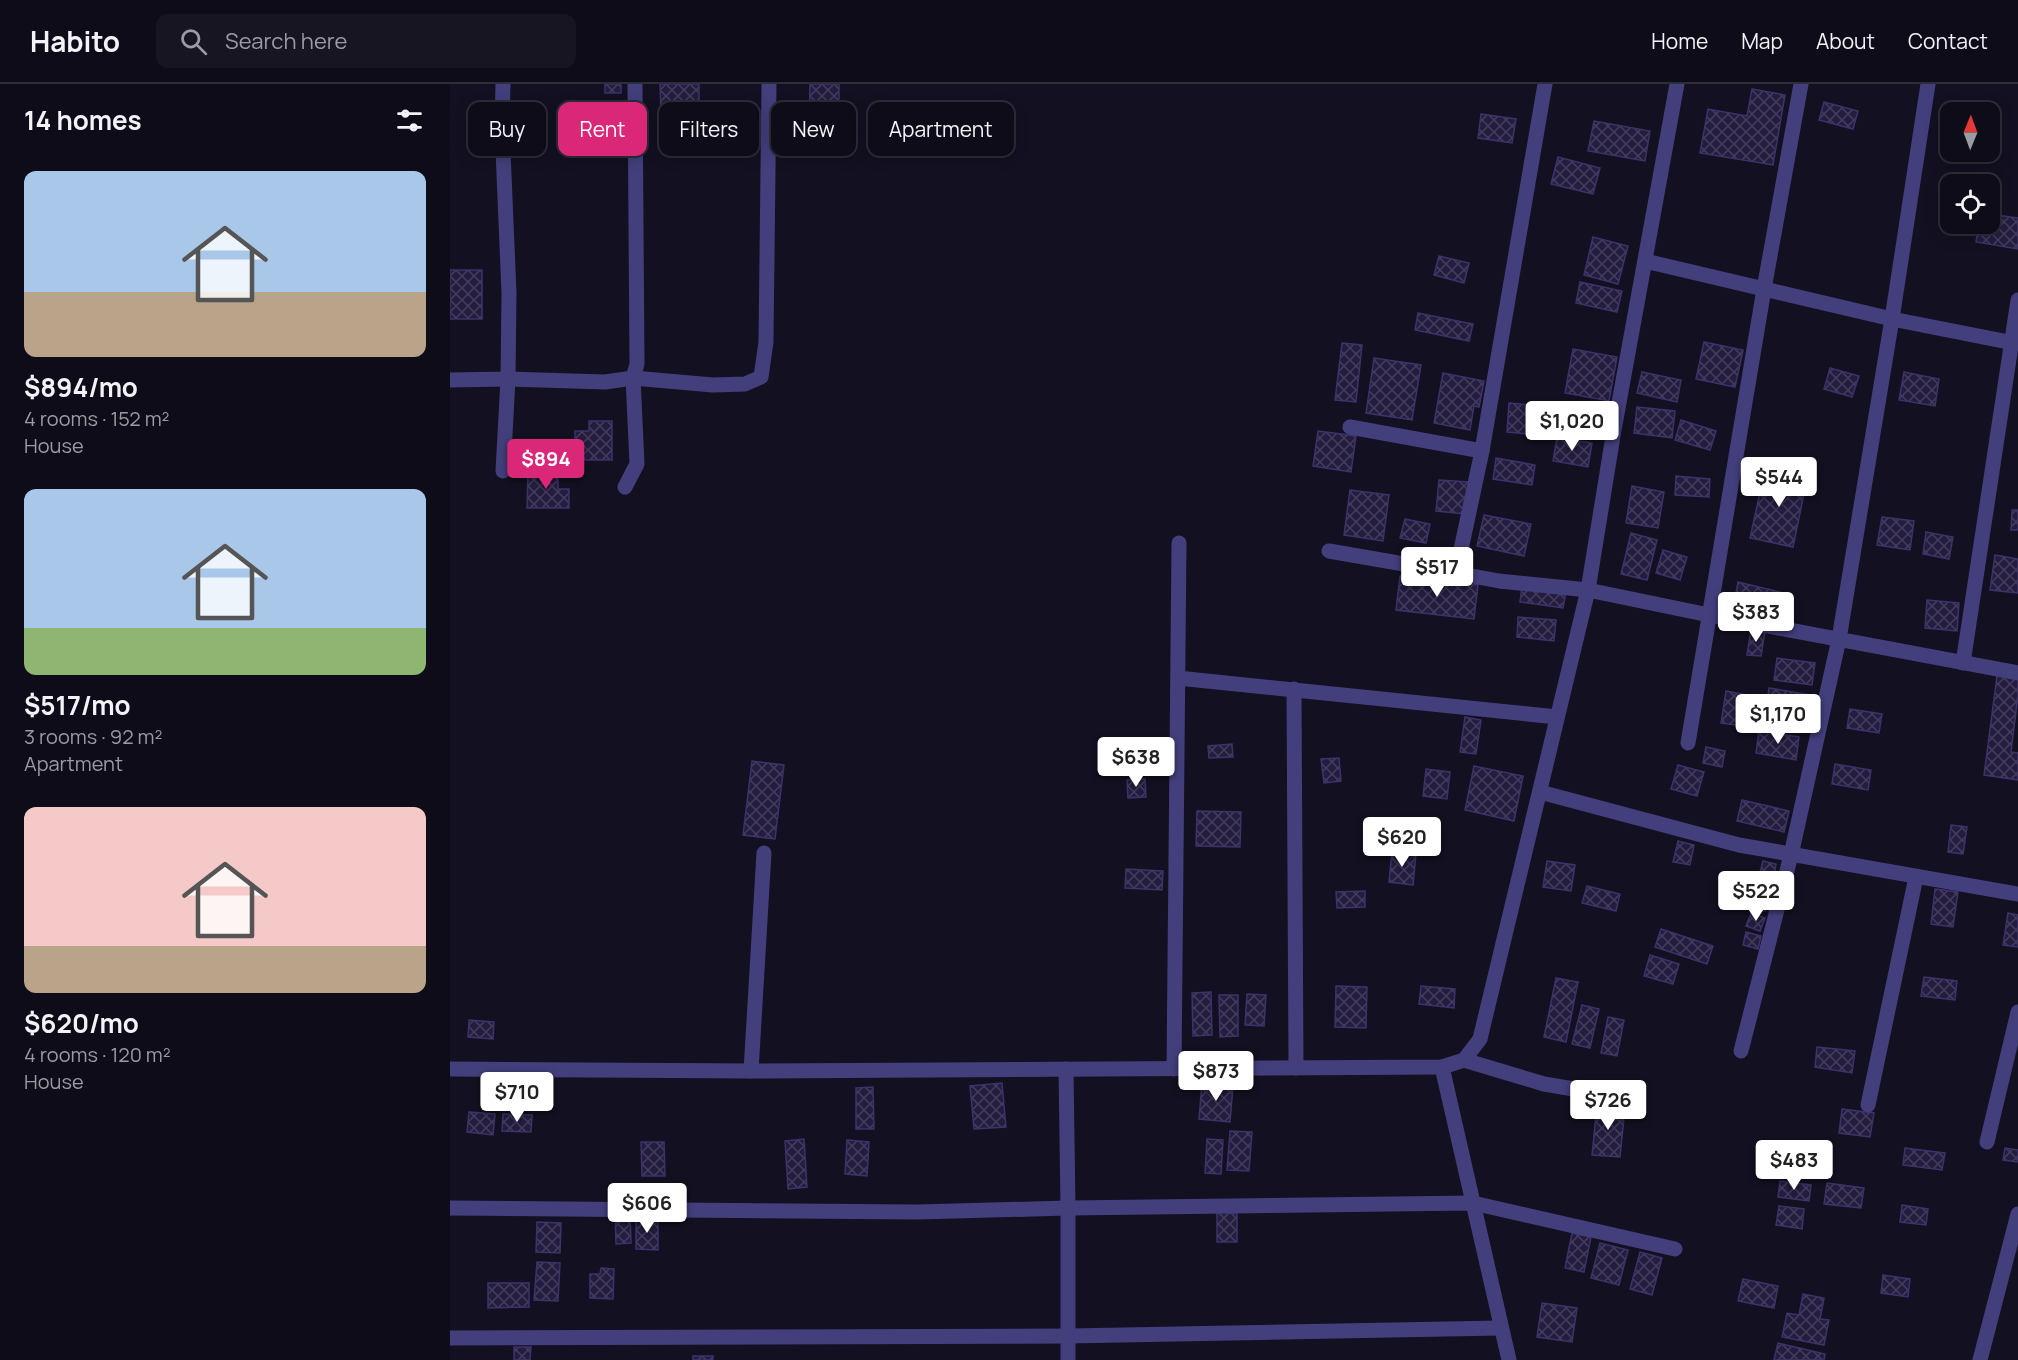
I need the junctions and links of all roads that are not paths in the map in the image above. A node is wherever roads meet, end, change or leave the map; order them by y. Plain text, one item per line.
1 (503, 84) edge
2 (635, 84) edge
3 (769, 84) edge
4 (1545, 84) edge
5 (1677, 84) edge
6 (1801, 84) edge
7 (1928, 84) edge
8 (1646, 261) junction
9 (1764, 289) junction
10 (2018, 300) edge
11 (1892, 319) junction
12 (2014, 344) edge
13 (633, 378) junction
14 (508, 379) junction
15 (450, 380) edge
16 (1350, 427) dead end
17 (1482, 451) junction
18 (503, 471) dead end
19 (625, 487) dead end
20 (1179, 543) dead end
21 (1329, 551) dead end
22 (1456, 573) junction
23 (1588, 590) junction
24 (1709, 615) junction
25 (1839, 639) junction
26 (1962, 663) junction
27 (2018, 673) edge
28 (1178, 678) junction
29 (1294, 689) junction
30 (1557, 717) junction
31 (1688, 744) dead end
32 (1540, 792) junction
33 (764, 853) dead end
34 (1791, 855) junction
35 (1916, 877) junction
36 (2018, 894) edge
37 (2018, 1012) edge
38 (1741, 1051) dead end
39 (1464, 1060) junction
40 (1442, 1067) junction
41 (1296, 1068) junction
42 (450, 1069) edge
43 (1066, 1069) junction
44 (1174, 1069) junction
45 (751, 1071) junction
46 (1615, 1096) dead end
47 (1868, 1105) dead end
48 (1986, 1142) dead end
49 (1473, 1203) junction
50 (450, 1208) edge
51 (1068, 1208) junction
52 (2018, 1214) edge
53 (1675, 1249) dead end
54 (1501, 1328) junction
55 (1068, 1336) junction
56 (450, 1338) edge
57 (1068, 1360) edge
58 (1509, 1360) edge
59 (1980, 1360) edge

1 - 14 street
2 - 13 street
3 - 13 street
4 - 17 street
5 - 8 street
6 - 9 street
7 - 11 street
8 - 9 street
8 - 23 street
9 - 11 street
9 - 24 street
10 - 12 street
11 - 12 street
11 - 25 street
12 - 26 street
13 - 14 street
13 - 19 street
14 - 15 street
14 - 18 street
16 - 17 street
17 - 22 street
20 - 28 street
21 - 22 street
22 - 23 street
23 - 24 street
23 - 30 street
24 - 25 street
24 - 31 street
25 - 26 street
25 - 34 street
26 - 27 street
28 - 29 street
28 - 44 street
29 - 30 street
29 - 41 street
30 - 32 street
32 - 34 street
32 - 39 street
33 - 45 street
34 - 35 street
34 - 38 street
35 - 36 street
35 - 47 street
37 - 48 street
39 - 40 street
39 - 46 street
40 - 41 street
40 - 49 street
41 - 44 street
42 - 45 street
43 - 44 street
43 - 45 street
43 - 51 street
49 - 51 street
49 - 53 street
49 - 54 street
50 - 51 street
51 - 55 street
52 - 59 street
54 - 55 street
54 - 58 street
55 - 56 street
55 - 57 street

